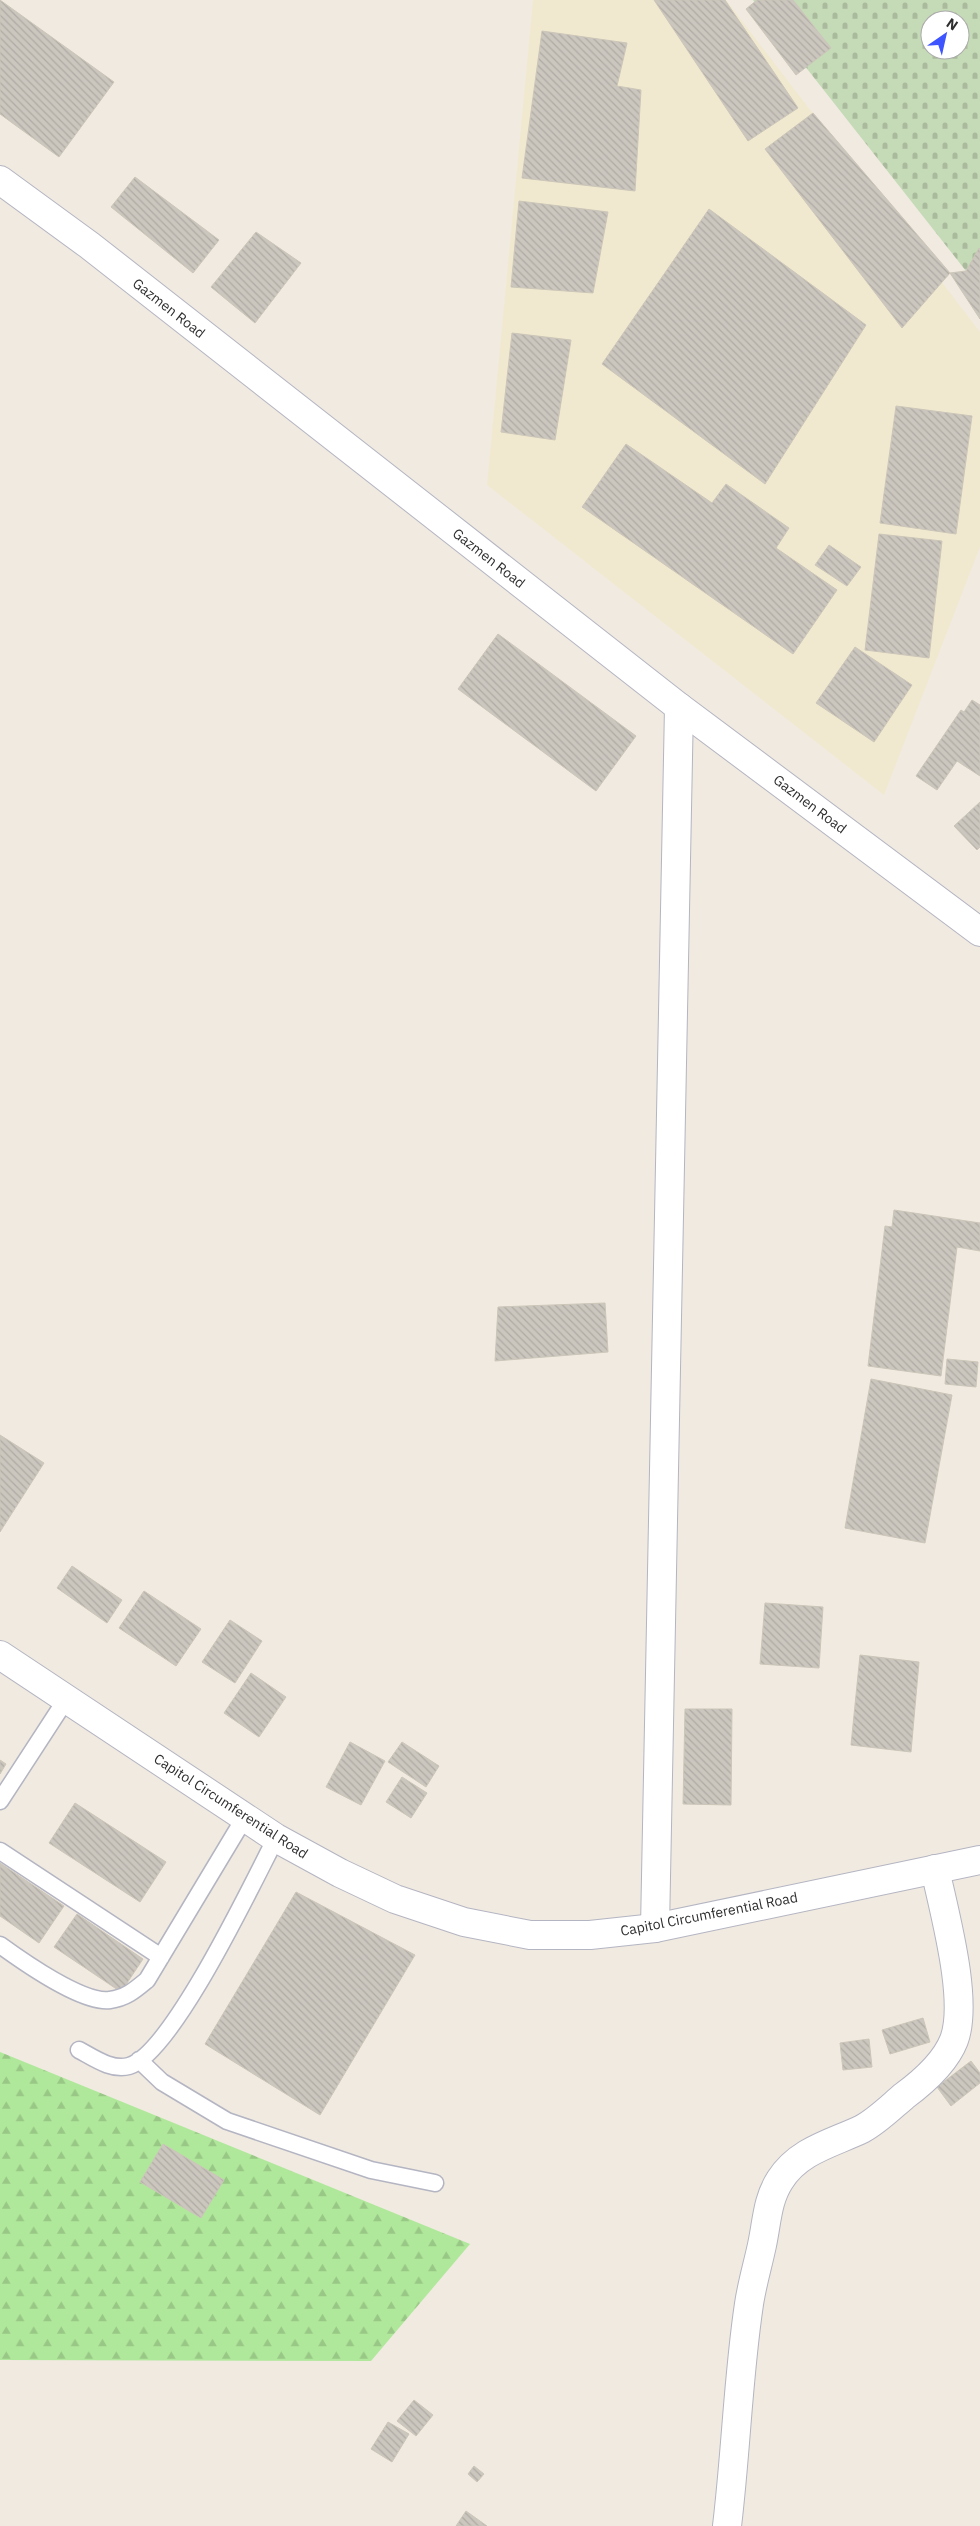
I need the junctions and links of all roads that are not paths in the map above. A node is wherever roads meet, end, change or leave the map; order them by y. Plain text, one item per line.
1 (0, 180) edge
2 (679, 707) junction
3 (980, 932) edge
4 (0, 1655) edge
5 (67, 1698) junction
6 (0, 1801) edge
7 (245, 1818) junction
8 (276, 1838) junction
9 (0, 1851) edge
10 (980, 1860) edge
11 (935, 1869) junction
12 (655, 1928) junction
13 (0, 1945) edge
14 (161, 1957) junction
15 (79, 2050) dead end
16 (139, 2060) junction
17 (434, 2183) dead end
18 (727, 2526) edge

1 - 2 street, Gazmen Road
2 - 3 street, Gazmen Road
2 - 12 street
4 - 5 street, Capitol Circumferential Road
5 - 6 lane
5 - 7 street, Capitol Circumferential Road
7 - 8 street, Capitol Circumferential Road
7 - 14 lane
8 - 12 street, Capitol Circumferential Road
8 - 16 lane
9 - 14 lane
10 - 11 street, Capitol Circumferential Road
11 - 12 street, Capitol Circumferential Road
11 - 18 street
13 - 14 lane
15 - 16 lane
16 - 17 lane

